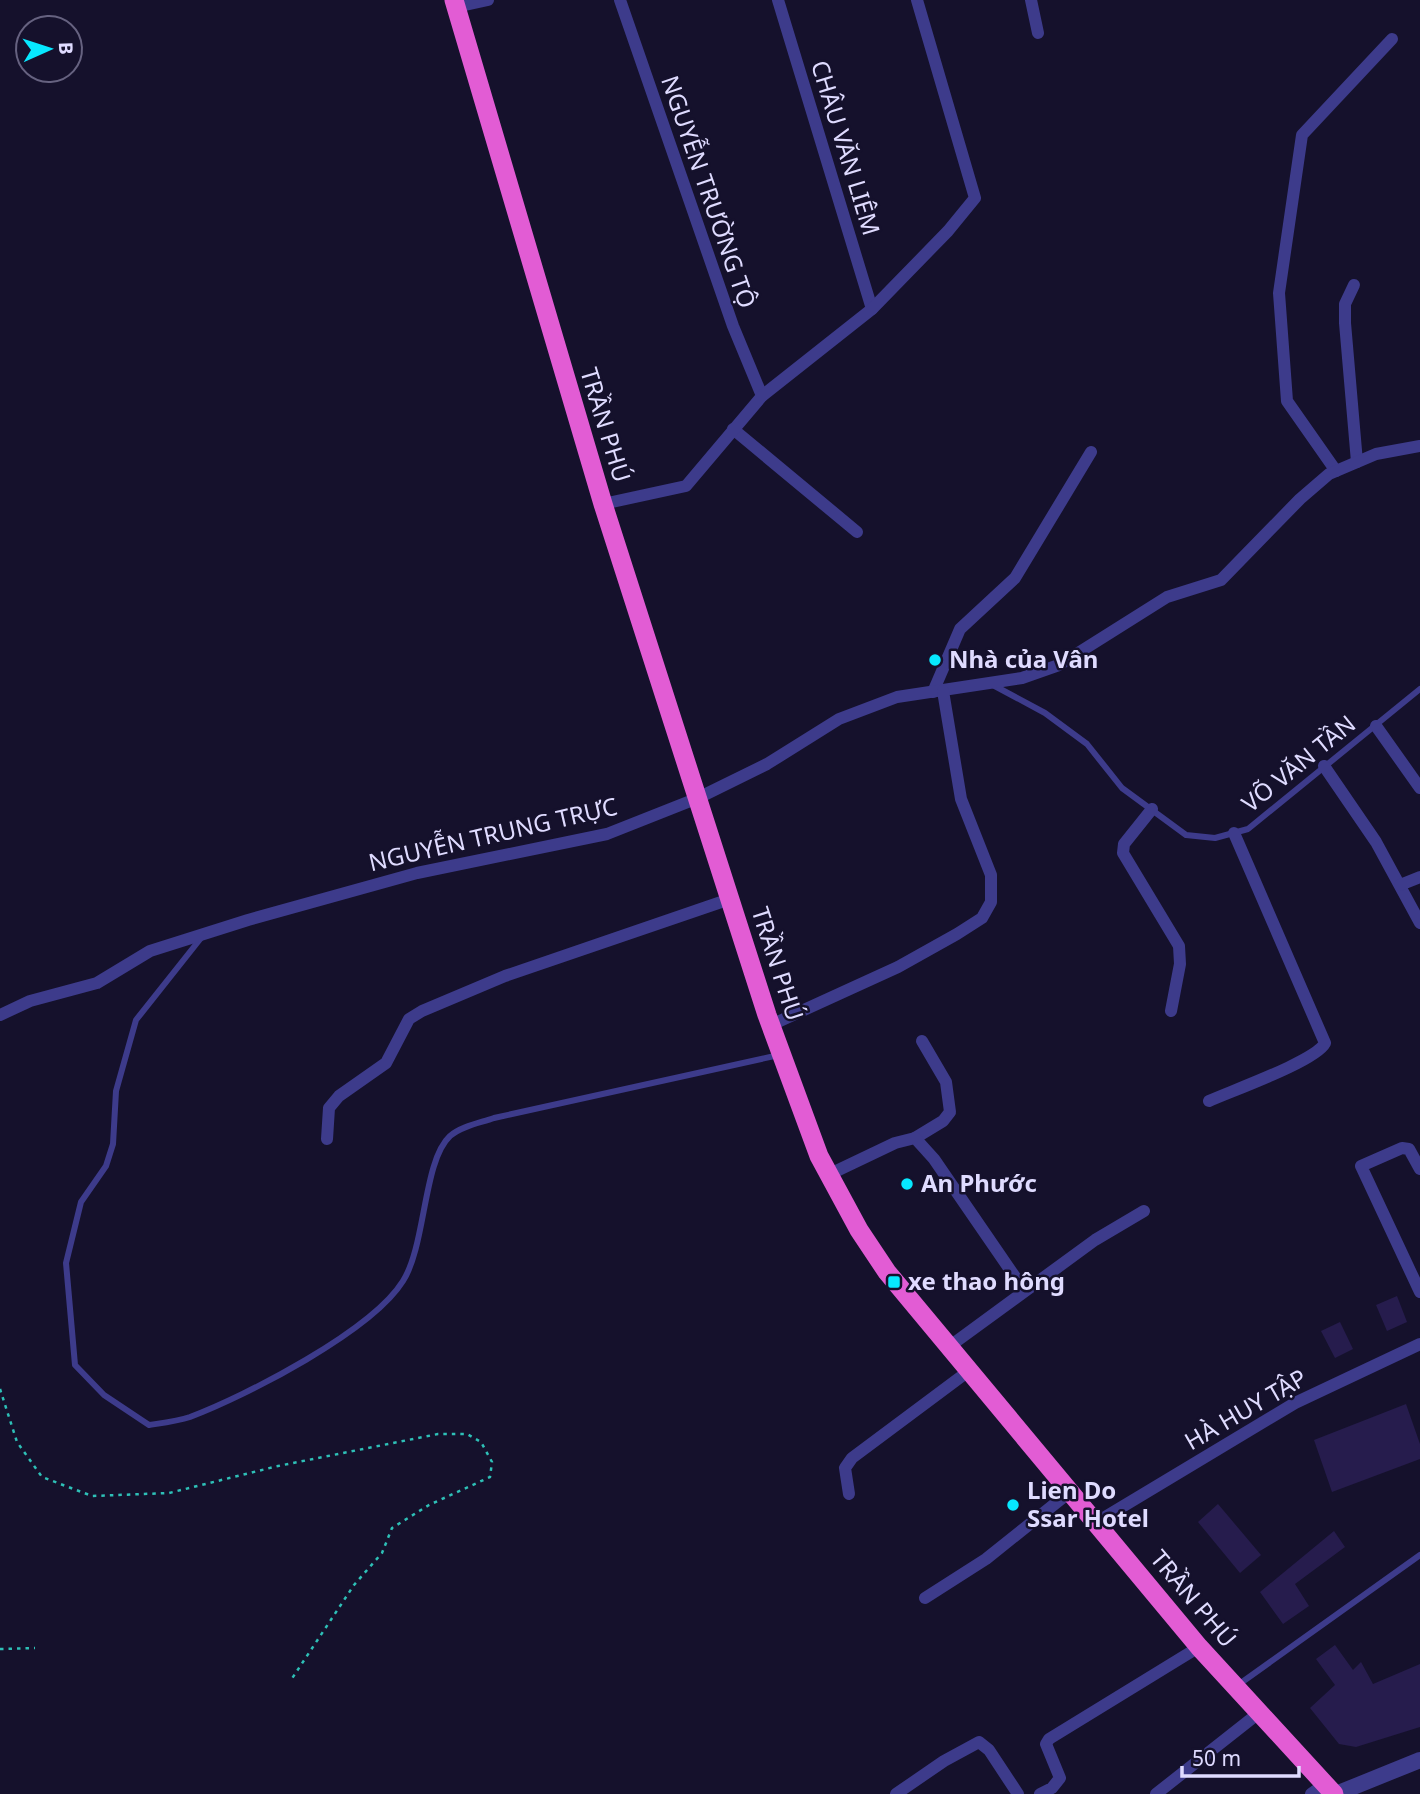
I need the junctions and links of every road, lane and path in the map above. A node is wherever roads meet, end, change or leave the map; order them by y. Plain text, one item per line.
1 (488, 0) edge
2 (620, 0) edge
3 (778, 0) edge
4 (917, 0) edge
5 (1031, 0) edge
6 (455, 3) edge
7 (1038, 33) dead end
8 (1392, 39) dead end
9 (1354, 285) dead end
10 (872, 309) junction
11 (762, 396) junction
12 (733, 429) junction
13 (1420, 446) edge
14 (1091, 452) dead end
15 (1357, 462) junction
16 (1336, 471) junction
17 (603, 504) junction
18 (858, 533) dead end
19 (990, 684) junction
20 (1420, 689) edge
21 (938, 692) junction
22 (1376, 726) junction
23 (1324, 766) junction
24 (1420, 788) edge
25 (698, 798) junction
26 (1152, 809) junction
27 (1234, 833) junction
28 (1420, 877) edge
29 (1400, 886) junction
30 (730, 899) junction
31 (1420, 923) edge
32 (205, 934) junction
33 (1171, 1011) dead end
34 (0, 1015) edge
35 (771, 1025) junction
36 (922, 1041) dead end
37 (782, 1055) junction
38 (1209, 1101) dead end
39 (915, 1138) junction
40 (327, 1139) dead end
41 (1420, 1169) edge
42 (830, 1174) junction
43 (1144, 1211) dead end
44 (1024, 1290) junction
45 (1420, 1292) edge
46 (1420, 1344) edge
47 (950, 1346) junction
48 (970, 1370) junction
49 (0, 1389) edge
50 (1071, 1491) junction
51 (849, 1494) dead end
52 (1097, 1522) junction
53 (1420, 1555) edge
54 (925, 1598) dead end
55 (35, 1647) dead end
56 (1199, 1647) junction
57 (0, 1649) edge
58 (291, 1680) dead end
59 (1237, 1686) junction
60 (1260, 1712) junction
61 (1420, 1760) edge
62 (1326, 1791) edge
63 (896, 1794) edge
64 (1018, 1794) edge
65 (1040, 1794) edge
66 (1156, 1794) edge

1 - 6 street
2 - 11 street, NGUYỄN TRƯỜNG TỘ
3 - 10 street, CHÂU VĂN LIÊM
4 - 10 street
5 - 7 street
6 - 17 highway, TRẦN PHÚ
8 - 16 street
9 - 15 street
10 - 11 street
11 - 12 street
12 - 17 street
12 - 18 street
13 - 15 street, NGUYỄN TRUNG TRỰC
14 - 21 street
15 - 16 street, NGUYỄN TRUNG TRỰC
16 - 19 street, NGUYỄN TRUNG TRỰC
17 - 25 highway, TRẦN PHÚ
19 - 21 street, NGUYỄN TRUNG TRỰC
19 - 26 lane, VÕ VĂN TẦN
20 - 22 lane, VÕ VĂN TẦN
21 - 25 street, NGUYỄN TRUNG TRỰC
21 - 35 street
22 - 23 lane, VÕ VĂN TẦN
22 - 24 street
23 - 27 lane, VÕ VĂN TẦN
23 - 29 street
25 - 30 highway, TRẦN PHÚ
25 - 32 street, NGUYỄN TRUNG TRỰC
26 - 27 lane, VÕ VĂN TẦN
26 - 33 street
27 - 38 street
28 - 29 street
29 - 31 street
30 - 35 highway, TRẦN PHÚ
30 - 40 street
32 - 34 street, NGUYỄN TRUNG TRỰC
32 - 37 lane
35 - 37 highway, TRẦN PHÚ
36 - 39 street
37 - 42 highway, TRẦN PHÚ
39 - 42 street
39 - 44 street
41 - 45 street
42 - 47 highway, TRẦN PHÚ
43 - 44 street
44 - 47 street
46 - 52 street, HÀ HUY TẬP
47 - 48 highway, TRẦN PHÚ
48 - 50 highway, TRẦN PHÚ
48 - 51 street
49 - 58 path
50 - 52 highway, TRẦN PHÚ
50 - 54 street
52 - 56 highway, TRẦN PHÚ
53 - 59 lane
55 - 57 path
56 - 59 highway, TRẦN PHÚ
56 - 65 street
59 - 60 highway, TRẦN PHÚ
60 - 62 highway, TRẦN PHÚ
60 - 66 street
61 - 62 street
63 - 64 street

